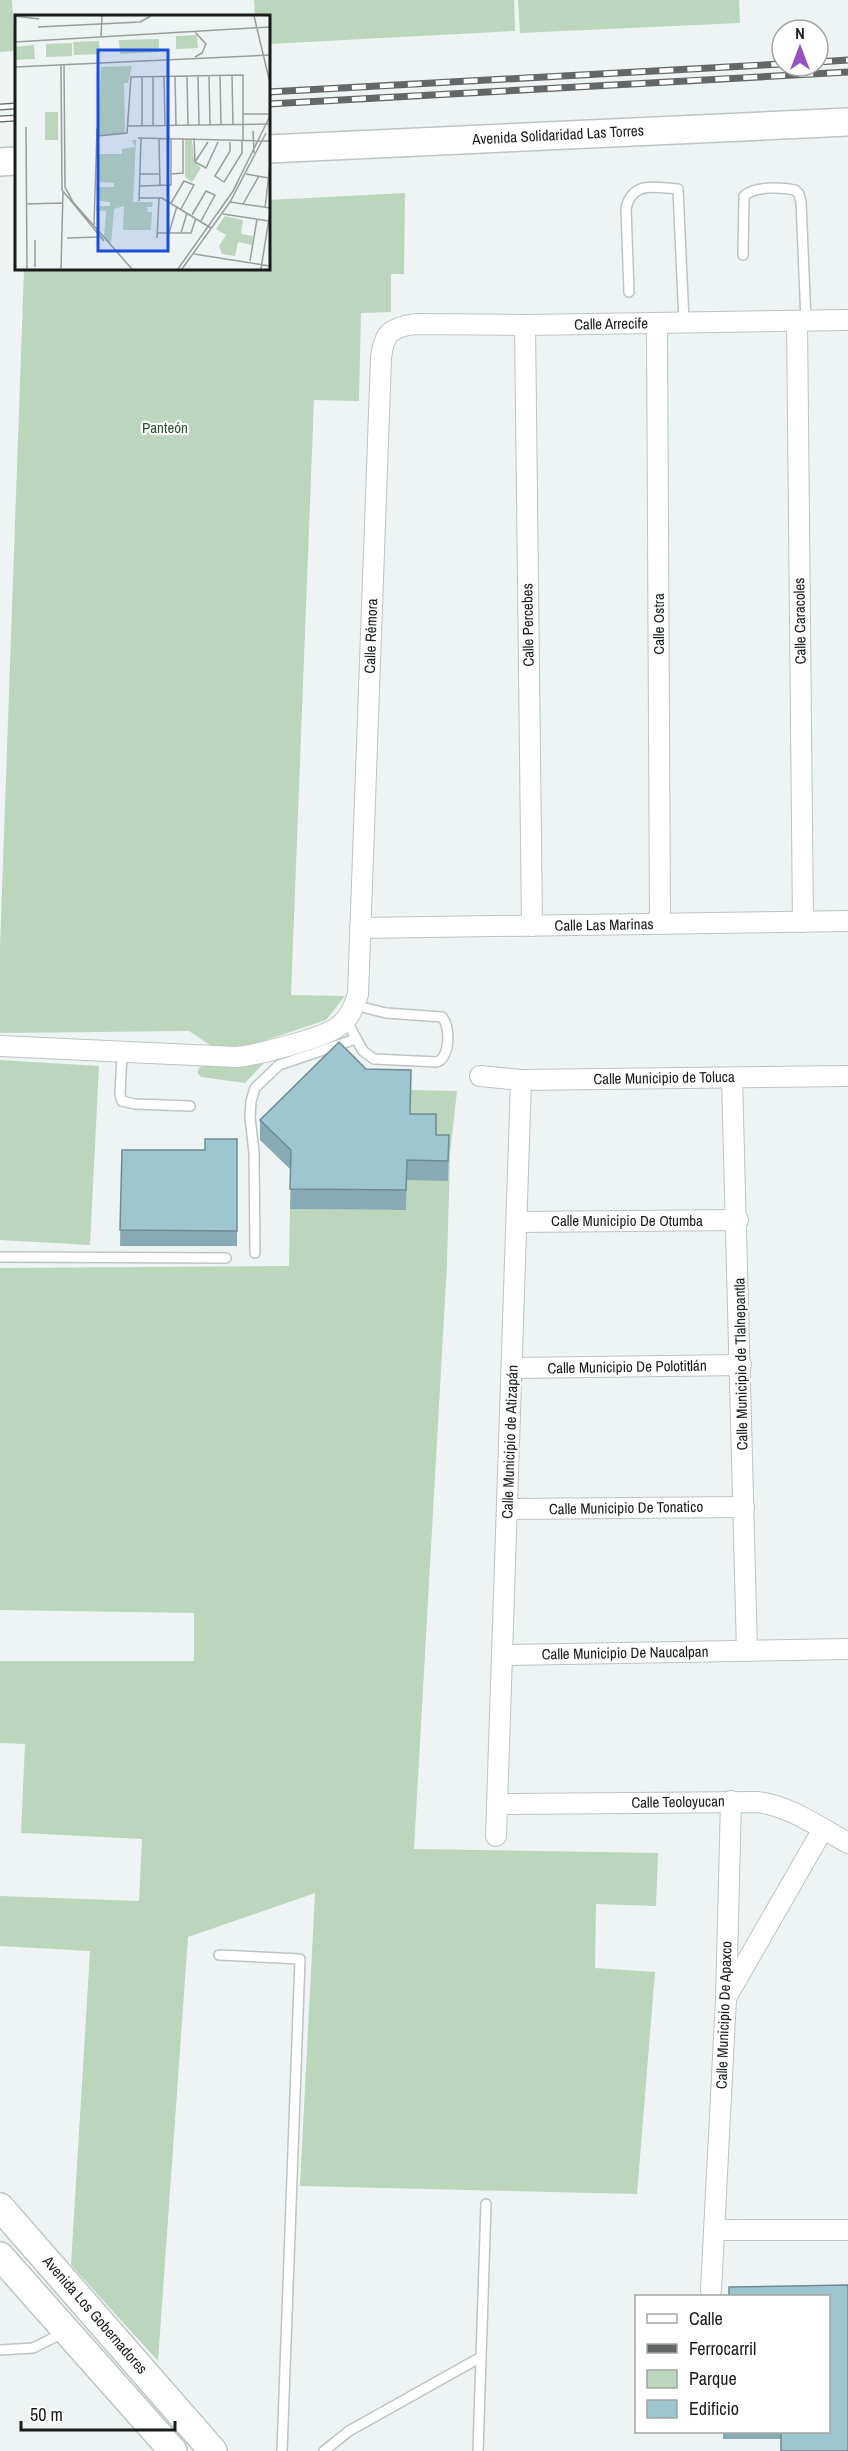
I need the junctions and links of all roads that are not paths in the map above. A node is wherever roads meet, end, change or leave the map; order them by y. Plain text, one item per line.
1 (848, 122) edge
2 (270, 149) edge
3 (15, 161) edge
4 (0, 162) edge
5 (743, 255) dead end
6 (629, 292) dead end
7 (848, 320) edge
8 (802, 321) junction
9 (684, 322) junction
10 (657, 323) junction
11 (525, 325) junction
12 (383, 343) joint
13 (848, 921) edge
14 (804, 922) junction
15 (660, 924) junction
16 (532, 926) junction
17 (360, 928) junction
18 (350, 1012) junction
19 (356, 1039) junction
20 (0, 1046) edge
21 (122, 1053) junction
22 (480, 1076) dead end
23 (848, 1076) edge
24 (732, 1078) junction
25 (521, 1080) junction
26 (190, 1106) dead end
27 (738, 1220) junction
28 (517, 1222) junction
29 (255, 1253) dead end
30 (0, 1257) edge
31 (226, 1258) dead end
32 (741, 1365) junction
33 (513, 1368) junction
34 (744, 1507) junction
35 (508, 1509) junction
36 (848, 1649) edge
37 (747, 1651) junction
38 (502, 1655) junction
39 (731, 1801) junction
40 (498, 1804) junction
41 (823, 1829) junction
42 (496, 1836) dead end
43 (848, 1843) edge
44 (219, 1955) dead end
45 (726, 1999) junction
46 (486, 2204) dead end
47 (0, 2207) edge
48 (714, 2230) junction
49 (848, 2230) edge
50 (5, 2268) edge
51 (711, 2290) dead end
52 (89, 2309) junction
53 (67, 2331) junction
54 (0, 2350) edge
55 (481, 2357) junction
56 (173, 2451) edge
57 (213, 2451) edge
58 (282, 2451) edge
59 (324, 2451) edge
60 (478, 2451) edge

1 - 2 street, Avenida Solidaridad Las Torres
3 - 4 street
5 - 8 lane
6 - 9 lane
7 - 8 street, Calle Arrecife
8 - 9 street, Calle Arrecife
8 - 14 street, Calle Caracoles
9 - 10 street, Calle Arrecife
10 - 11 street, Calle Arrecife
10 - 15 street, Calle Ostra
11 - 12 street, Calle Arrecife
11 - 16 street, Calle Percebes
12 - 17 street, Calle Rémora
13 - 14 street, Calle Las Marinas
14 - 15 street, Calle Las Marinas
15 - 16 street, Calle Las Marinas
16 - 17 street, Calle Las Marinas
17 - 18 street, Calle Rémora
18 - 19 lane
18 - 19 lane
18 - 21 street
19 - 29 lane
20 - 21 street
21 - 26 lane
22 - 25 street, Calle Municipio de Toluca
23 - 24 street, Calle Municipio de Toluca
24 - 25 street, Calle Municipio de Toluca
24 - 27 street, Calle Municipio de Tlalnepantla
25 - 28 street, Calle Municipio de Atizapán
27 - 28 street, Calle Municipio De Otumba
27 - 32 street, Calle Municipio de Tlalnepantla
28 - 33 street, Calle Municipio de Atizapán
30 - 31 lane
32 - 33 street, Calle Municipio De Polotitlán
32 - 34 street, Calle Municipio de Tlalnepantla
33 - 35 street, Calle Municipio de Atizapán
34 - 35 street, Calle Municipio De Tonatico
34 - 37 street, Calle Municipio de Tlalnepantla
35 - 38 street, Calle Municipio de Atizapán
36 - 37 street, Calle Municipio De Naucalpan
37 - 38 street, Calle Municipio De Naucalpan
38 - 40 street, Calle Municipio de Atizapán
39 - 40 street, Calle Teoloyucan
39 - 41 street, Calle Teoloyucan
39 - 45 street, Calle Municipio De Apaxco
40 - 42 street, Calle Municipio de Atizapán
41 - 43 street, Calle Teoloyucan
41 - 45 street
44 - 58 lane
45 - 48 street, Calle Municipio De Apaxco
46 - 55 lane
47 - 52 street, Avenida Los Gobernadores
48 - 49 street
48 - 51 street, Calle Municipio De Apaxco
50 - 53 street, Avenida Los Gobernadores
52 - 53 street
52 - 57 street, Avenida Los Gobernadores
53 - 54 lane
53 - 56 street, Avenida Los Gobernadores
55 - 59 lane
55 - 60 lane

